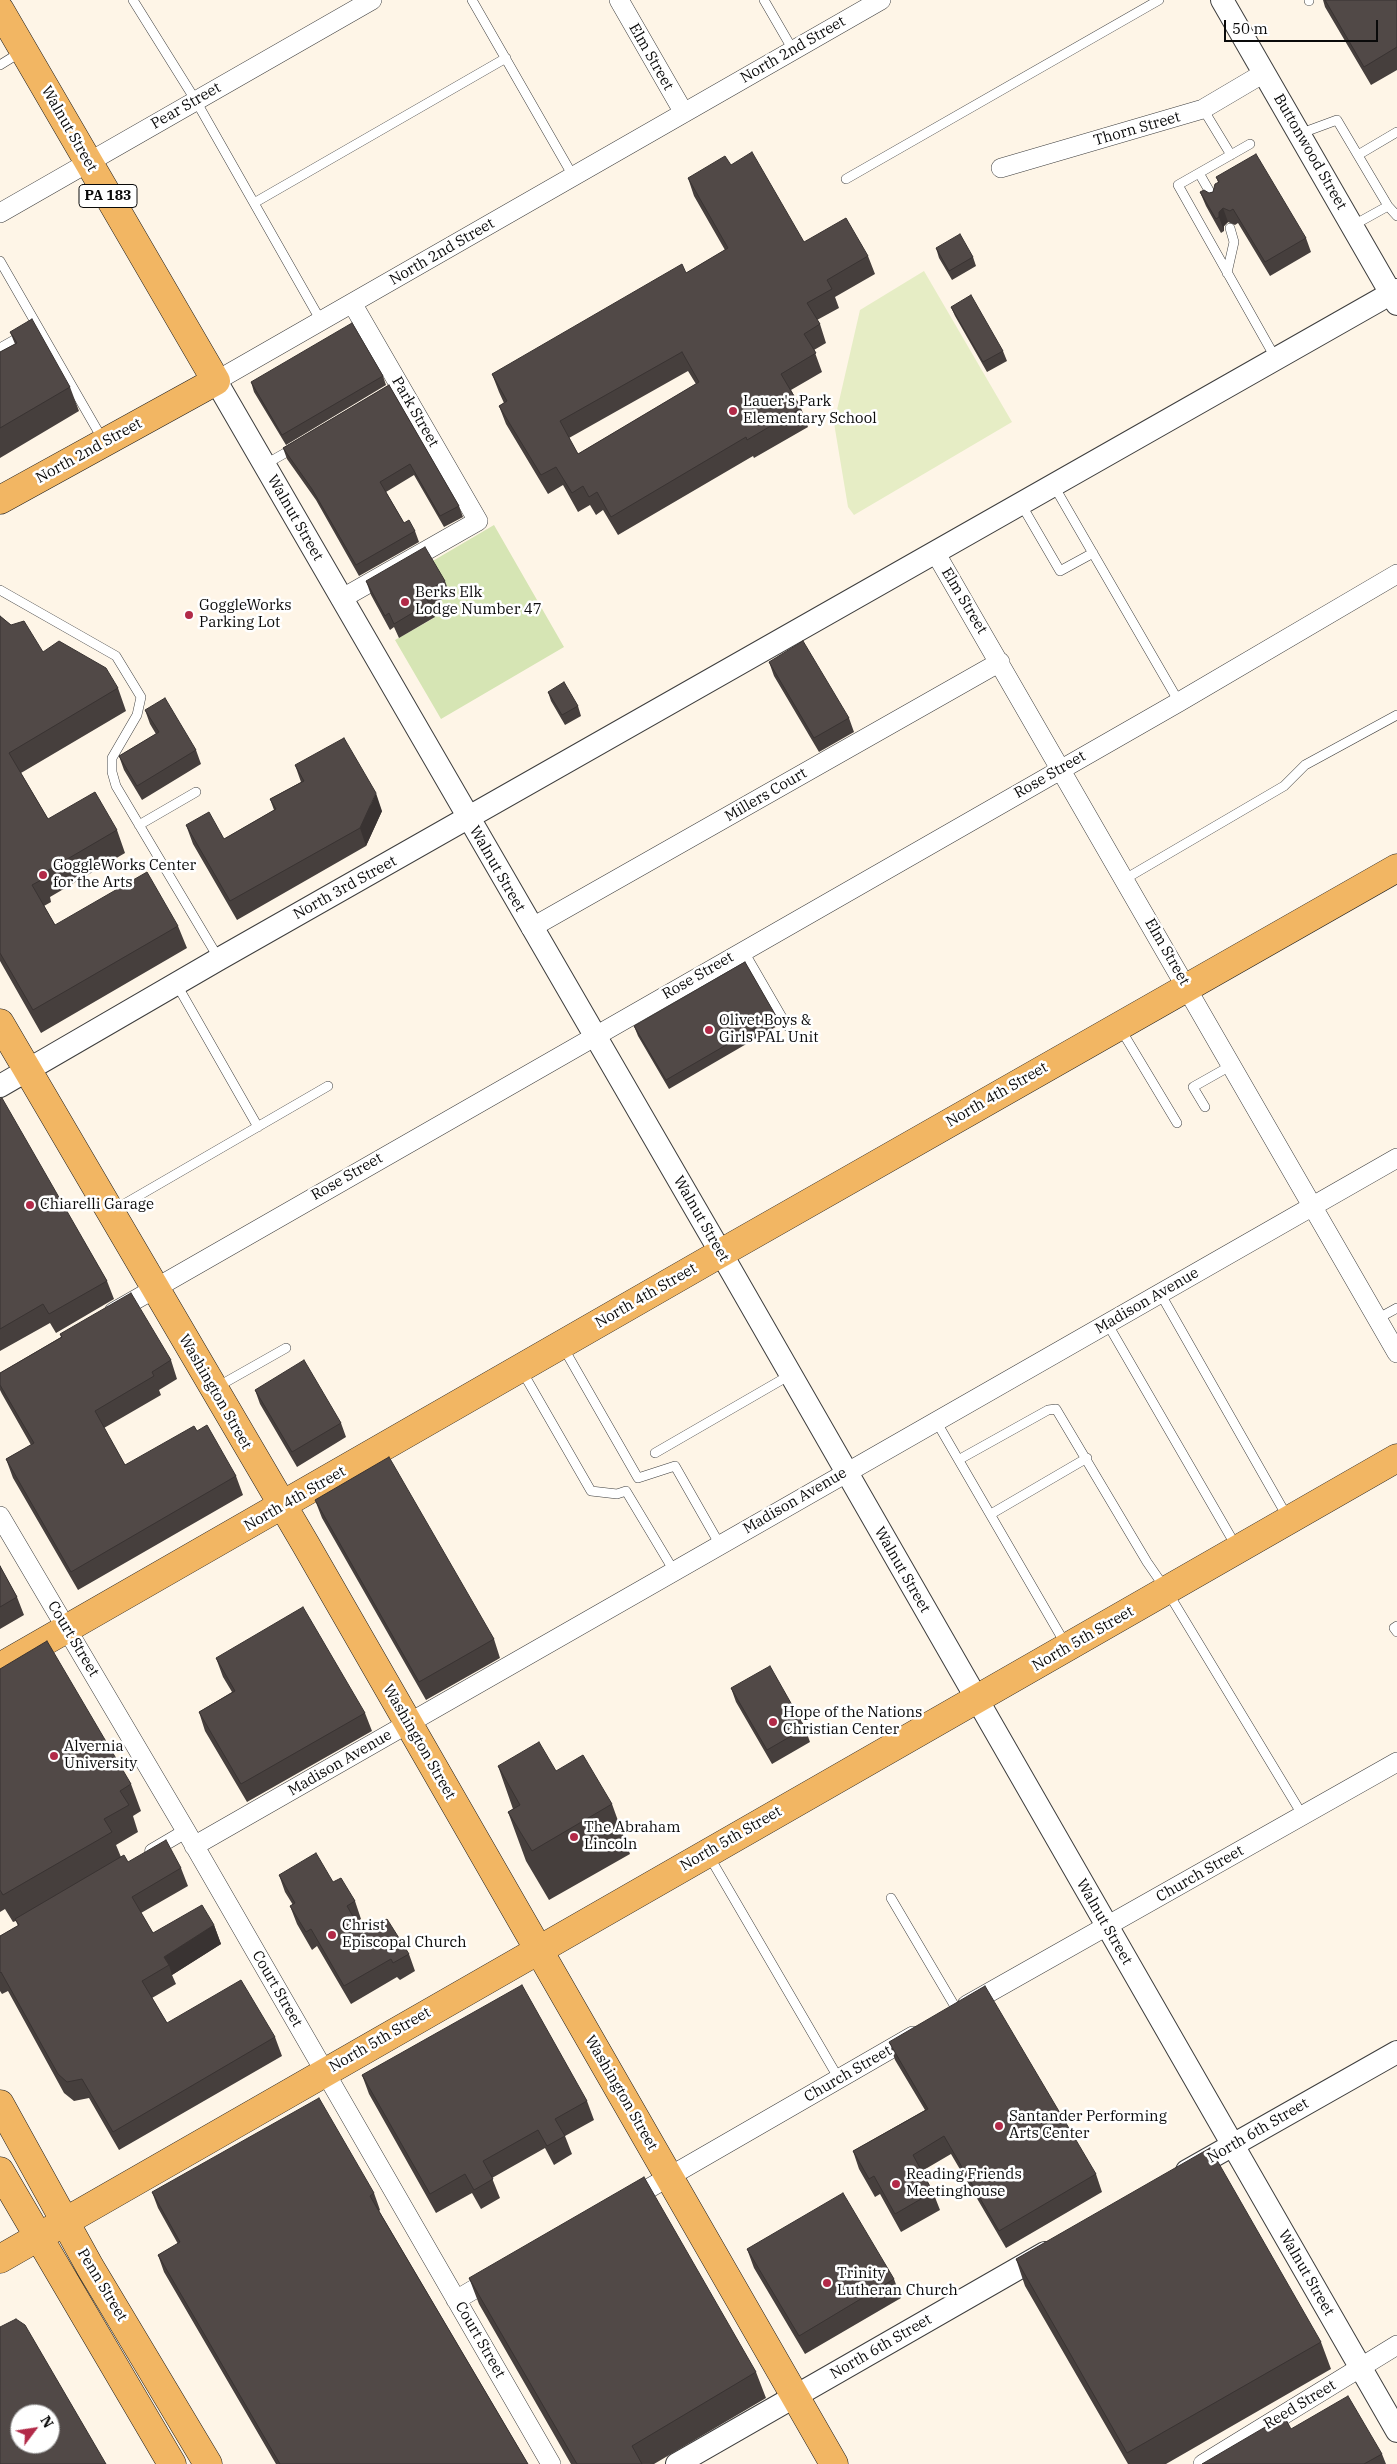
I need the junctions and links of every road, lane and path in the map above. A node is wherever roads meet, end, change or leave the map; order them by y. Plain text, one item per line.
1 (134, 0) edge
2 (372, 0) edge
3 (472, 0) edge
4 (619, 0) edge
5 (764, 0) edge
6 (881, 0) edge
7 (1158, 0) edge
8 (1222, 0) edge
9 (0, 10) edge
10 (793, 50) junction
11 (23, 51) junction
12 (506, 58) junction
13 (0, 64) edge
14 (1264, 73) junction
15 (196, 101) junction
16 (1203, 109) junction
17 (684, 113) junction
18 (1397, 132) edge
19 (1299, 134) junction
20 (1250, 144) dead end
21 (1231, 155) junction
22 (1358, 155) junction
23 (88, 162) junction
24 (1001, 168) dead end
25 (1199, 173) junction
26 (573, 176) junction
27 (846, 179) dead end
28 (1215, 201) edge
29 (254, 203) junction
30 (1388, 206) junction
31 (0, 213) edge
32 (1397, 216) edge
33 (1352, 226) junction
34 (1230, 228) dead end
35 (0, 261) edge
36 (1227, 272) junction
37 (1395, 296) edge
38 (352, 303) junction
39 (321, 321) junction
40 (38, 327) junction
41 (0, 348) edge
42 (1276, 359) junction
43 (216, 381) junction
44 (306, 440) edge
45 (105, 442) junction
46 (264, 465) junction
47 (1054, 485) junction
48 (0, 500) edge
49 (1021, 504) junction
50 (935, 552) junction
51 (1093, 553) junction
52 (1397, 574) edge
53 (0, 590) edge
54 (341, 599) junction
55 (1000, 662) junction
56 (1179, 702) junction
57 (1397, 714) edge
58 (1062, 769) junction
59 (196, 792) dead end
60 (468, 818) junction
61 (139, 825) junction
62 (1397, 868) edge
63 (1125, 879) junction
64 (531, 928) junction
65 (743, 950) junction
66 (219, 959) junction
67 (177, 984) junction
68 (1187, 987) junction
69 (0, 1023) edge
70 (787, 1026) dead end
71 (1119, 1026) junction
72 (594, 1035) junction
73 (1232, 1066) junction
74 (28, 1070) junction
75 (0, 1086) edge
76 (328, 1086) dead end
77 (1205, 1107) dead end
78 (1177, 1122) dead end
79 (258, 1127) junction
80 (1397, 1158) edge
81 (1313, 1206) junction
82 (111, 1212) junction
83 (721, 1253) junction
84 (155, 1288) junction
85 (1160, 1294) junction
86 (1397, 1308) edge
87 (1377, 1319) junction
88 (94, 1323) edge
89 (1107, 1324) junction
90 (562, 1344) junction
91 (286, 1348) dead end
92 (1397, 1353) edge
93 (520, 1368) junction
94 (790, 1375) junction
95 (213, 1389) junction
96 (936, 1420) junction
97 (655, 1452) dead end
98 (1087, 1458) junction
99 (1397, 1458) edge
100 (960, 1460) junction
101 (846, 1472) junction
102 (638, 1478) junction
103 (626, 1490) junction
104 (282, 1506) junction
105 (991, 1514) junction
106 (0, 1516) edge
107 (1290, 1521) junction
108 (720, 1544) junction
109 (1238, 1550) junction
110 (674, 1571) junction
111 (1167, 1591) junction
112 (1397, 1626) edge
113 (67, 1630) junction
114 (1397, 1632) edge
115 (1067, 1648) junction
116 (0, 1668) edge
117 (976, 1700) junction
118 (408, 1723) junction
119 (1397, 1762) edge
120 (1303, 1816) junction
121 (190, 1839) junction
122 (707, 1853) junction
123 (142, 1857) edge
124 (891, 1898) dead end
125 (1106, 1925) junction
126 (538, 1950) junction
127 (957, 2010) junction
128 (1397, 2052) edge
129 (325, 2072) junction
130 (839, 2079) junction
131 (0, 2104) edge
132 (1233, 2145) junction
133 (0, 2171) edge
134 (669, 2177) junction
135 (1173, 2180) edge
136 (609, 2211) edge
137 (66, 2221) junction
138 (39, 2236) junction
139 (1061, 2244) edge
140 (0, 2259) edge
141 (507, 2270) edge
142 (456, 2300) junction
143 (1397, 2346) edge
144 (1361, 2367) junction
145 (795, 2396) junction
146 (1397, 2431) edge
147 (172, 2464) edge
148 (208, 2464) edge
149 (551, 2464) edge
150 (677, 2464) edge
151 (834, 2464) edge
152 (1203, 2464) edge

1 - 15 lane
2 - 15 street, Pear Street
3 - 12 lane
4 - 17 street, Elm Street
5 - 10 lane
6 - 10 street, North 2nd Street
7 - 27 lane
8 - 14 street, Buttonwood Street
9 - 11 main road, Walnut Street / PA 183
10 - 17 street, North 2nd Street
11 - 13 lane
11 - 23 main road, Walnut Street / PA 183
12 - 26 lane
12 - 29 lane
14 - 16 street, Thorn Street
14 - 19 street, Buttonwood Street
15 - 23 street, Pear Street
15 - 29 lane
16 - 21 lane
16 - 24 street, Thorn Street
17 - 26 street, North 2nd Street
18 - 22 lane
19 - 22 lane
19 - 33 street, Buttonwood Street
20 - 21 lane
21 - 25 lane
22 - 30 lane
23 - 31 street, Pear Street
23 - 43 main road, Walnut Street / PA 183
25 - 28 lane
25 - 36 lane
26 - 38 street, North 2nd Street
29 - 39 lane
30 - 32 lane
30 - 33 lane
33 - 37 street, Buttonwood Street
34 - 36 lane
35 - 40 lane
36 - 42 lane
37 - 42 street, North 3rd Street
38 - 39 street, North 2nd Street
38 - 54 street, Park Street
39 - 43 street, North 2nd Street
40 - 41 lane
40 - 45 lane
42 - 47 street, North 3rd Street
43 - 45 main road, North 2nd Street
43 - 46 street, Walnut Street
44 - 46 lane
45 - 48 main road, North 2nd Street
46 - 54 street, Walnut Street
47 - 49 street, North 3rd Street
47 - 51 lane
49 - 50 street, North 3rd Street
49 - 51 lane
50 - 55 street, Elm Street
50 - 60 street, North 3rd Street
51 - 56 lane
52 - 56 street, Rose Street
53 - 61 lane
54 - 60 street, Walnut Street
55 - 58 street, Elm Street
55 - 64 street, Millers Court
56 - 58 street, Rose Street
57 - 63 lane
58 - 63 street, Elm Street
58 - 65 street, Rose Street
59 - 61 lane
60 - 64 street, Walnut Street
60 - 66 street, North 3rd Street
61 - 66 lane
62 - 68 main road, North 4th Street
63 - 68 street, Elm Street
64 - 72 street, Walnut Street
65 - 70 lane
65 - 72 street, Rose Street
66 - 67 street, North 3rd Street
67 - 74 street, North 3rd Street
67 - 79 lane
68 - 71 main road, North 4th Street
68 - 73 street, Elm Street
69 - 74 main road, Washington Street
71 - 78 lane
71 - 83 main road, North 4th Street
72 - 83 street, Walnut Street
72 - 84 street, Rose Street
73 - 77 lane
73 - 81 street, Elm Street
74 - 75 street, North 3rd Street
74 - 82 main road, Washington Street
76 - 79 lane
79 - 82 lane
80 - 81 street, Madison Avenue
81 - 85 street, Madison Avenue
81 - 87 street, Elm Street
82 - 84 main road, Washington Street
83 - 90 main road, North 4th Street
83 - 94 street, Walnut Street
84 - 88 street, Rose Street
84 - 95 main road, Washington Street
85 - 89 street, Madison Avenue
85 - 107 lane
86 - 87 lane
87 - 92 street, Elm Street
89 - 96 street, Madison Avenue
89 - 109 lane
90 - 93 main road, North 4th Street
90 - 102 lane
91 - 95 lane
93 - 103 lane
93 - 104 main road, North 4th Street
94 - 97 lane
94 - 101 street, Walnut Street
95 - 104 main road, Washington Street
96 - 100 lane
96 - 101 street, Madison Avenue
98 - 100 lane
98 - 105 lane
98 - 111 lane
99 - 107 main road, North 5th Street
100 - 105 lane
101 - 108 street, Madison Avenue
101 - 117 street, Walnut Street
102 - 103 lane
102 - 108 lane
103 - 110 lane
104 - 113 main road, North 4th Street
104 - 118 main road, Washington Street
105 - 115 lane
106 - 113 street, Court Street
107 - 109 main road, North 5th Street
108 - 110 street, Madison Avenue
109 - 111 main road, North 5th Street
110 - 118 street, Madison Avenue
111 - 115 main road, North 5th Street
111 - 120 lane
112 - 114 lane
113 - 116 main road, North 4th Street
113 - 121 street, Court Street
115 - 117 main road, North 5th Street
117 - 122 main road, North 5th Street
117 - 125 street, Walnut Street
118 - 121 street, Madison Avenue
118 - 126 main road, Washington Street
119 - 120 street, Church Street
120 - 125 street, Church Street
121 - 123 street
121 - 129 street, Court Street
122 - 126 main road, North 5th Street
122 - 130 lane
124 - 127 lane
125 - 127 street, Church Street
125 - 132 street, Walnut Street
126 - 129 main road, North 5th Street
126 - 134 main road, Washington Street
127 - 130 street, Church Street
128 - 132 street, North 6th Street
129 - 137 main road, North 5th Street
129 - 142 street, Court Street
130 - 134 street, Church Street
131 - 137 main road, Penn Street
132 - 135 street, North 6th Street
132 - 144 street, Walnut Street
133 - 138 main road, Penn Street
134 - 136 street, Church Street
134 - 145 main road, Washington Street
137 - 138 main road, North 5th Street
137 - 148 main road, Penn Street
138 - 140 main road, North 5th Street
138 - 147 main road, Penn Street
139 - 145 street, North 6th Street
141 - 142 street
142 - 149 street, Court Street
143 - 144 street, Reed Street
144 - 146 street, Walnut Street
144 - 152 street, Reed Street
145 - 150 street, North 6th Street
145 - 151 main road, Washington Street

